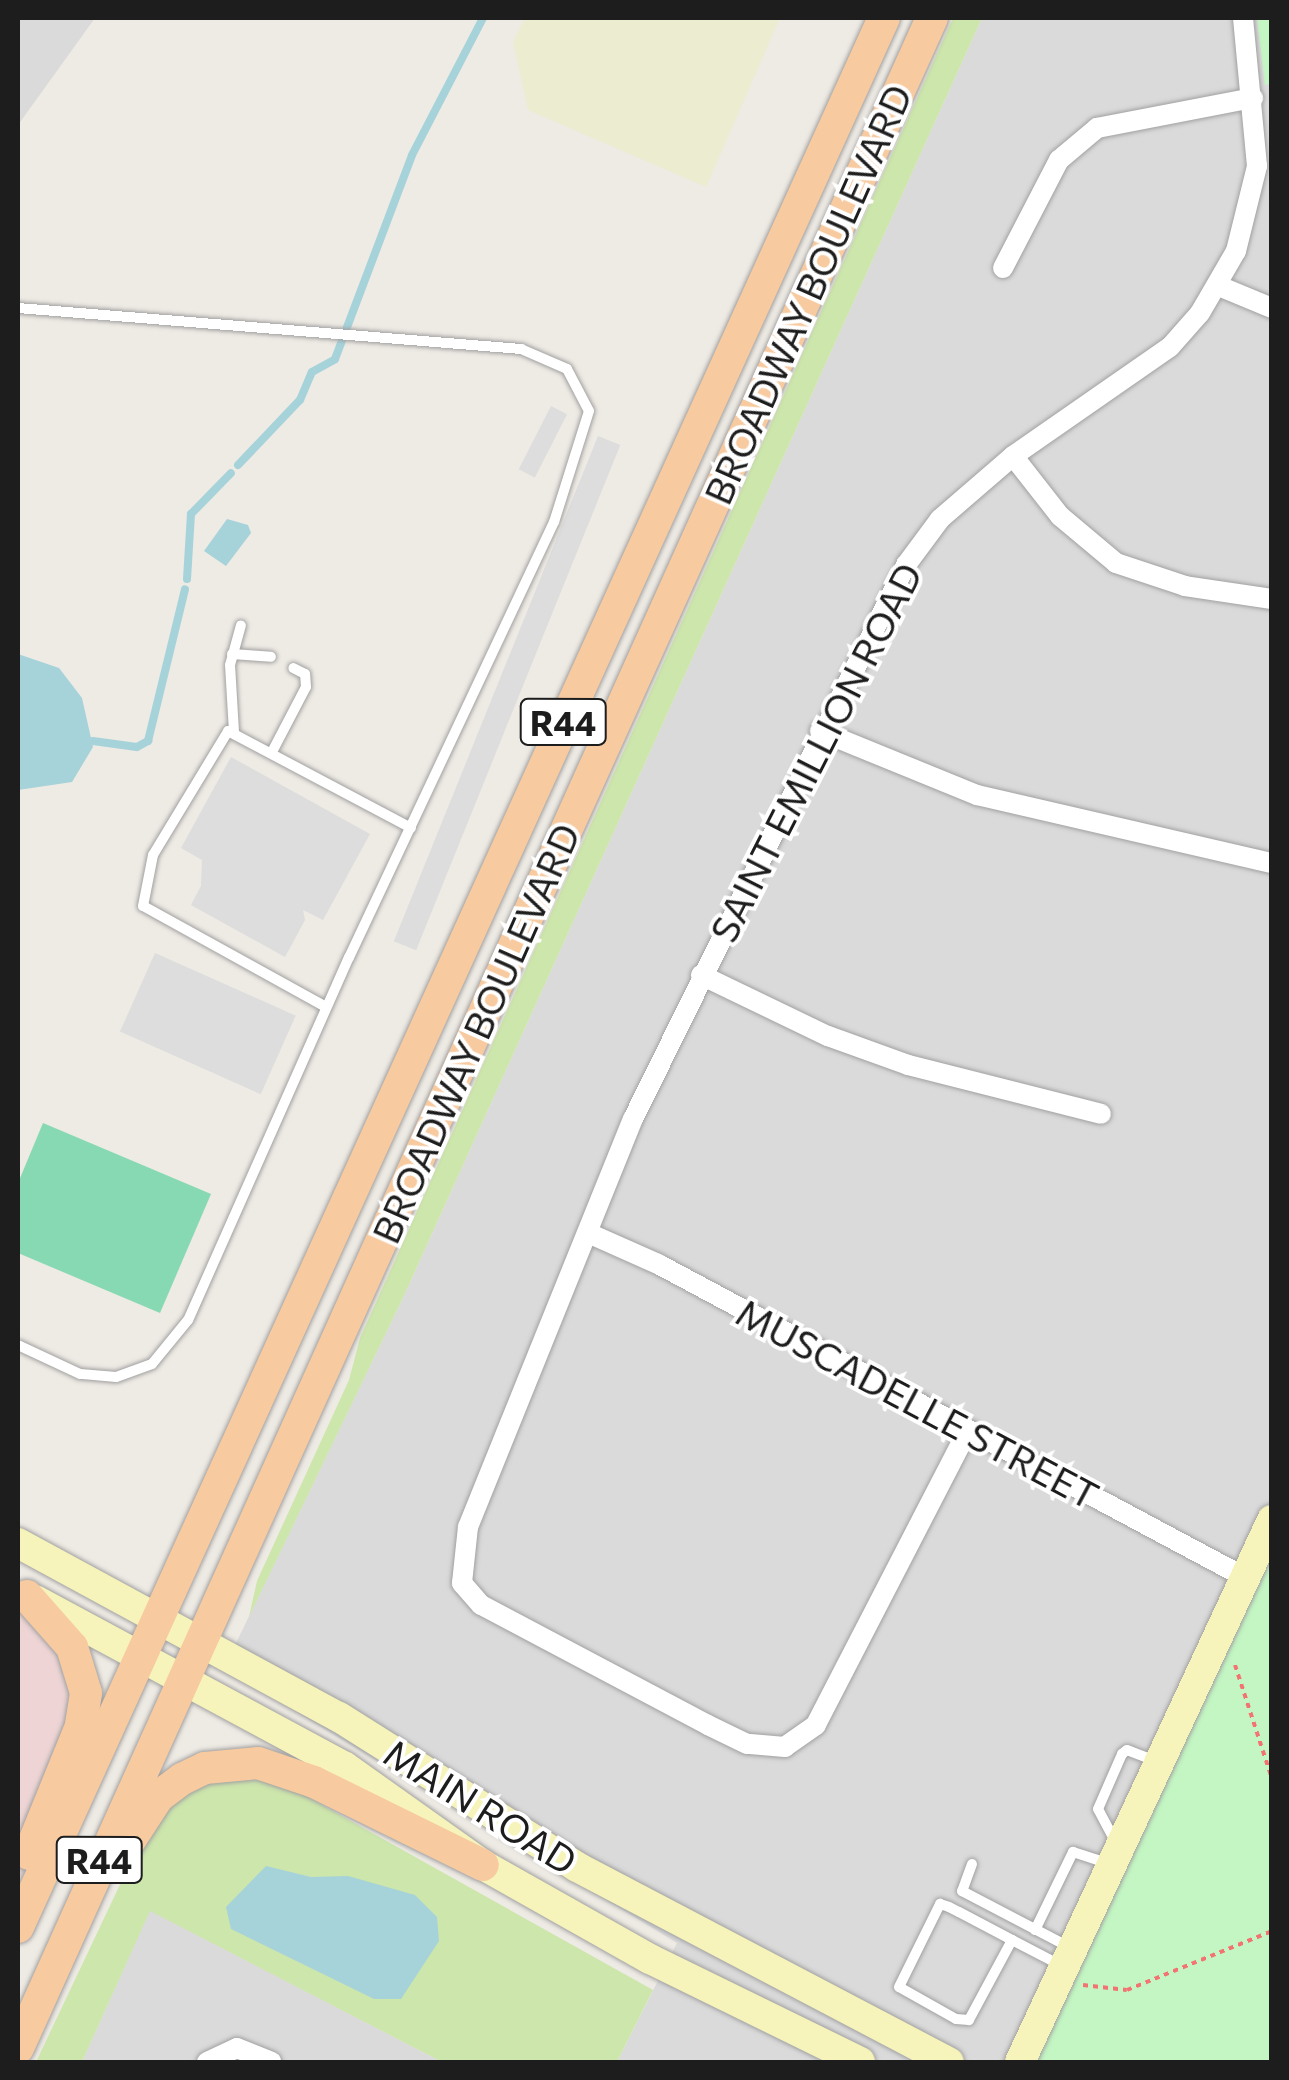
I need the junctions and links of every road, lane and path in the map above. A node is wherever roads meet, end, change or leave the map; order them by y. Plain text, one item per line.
1 (884, 18) edge
2 (932, 18) edge
3 (1243, 18) edge
4 (1253, 98) junction
5 (1003, 268) dead end
6 (1219, 286) junction
7 (18, 308) edge
8 (1272, 308) edge
9 (1013, 456) junction
10 (1272, 598) edge
11 (241, 625) dead end
12 (232, 654) junction
13 (271, 657) dead end
14 (293, 668) dead end
15 (820, 730) junction
16 (234, 732) junction
17 (272, 752) junction
18 (411, 828) junction
19 (1272, 863) edge
20 (702, 975) junction
21 (326, 1007) junction
22 (1101, 1114) dead end
23 (588, 1233) junction
24 (18, 1344) edge
25 (968, 1430) junction
26 (1272, 1520) edge
27 (18, 1543) edge
28 (1246, 1578) junction
29 (22, 1593) edge
30 (159, 1618) junction
31 (1220, 1633) junction
32 (199, 1639) junction
33 (142, 1658) junction
34 (181, 1678) junction
35 (1272, 1779) edge
36 (1118, 1858) junction
37 (972, 1864) dead end
38 (484, 1865) junction
39 (18, 1886) edge
40 (18, 1927) edge
41 (1035, 1930) junction
42 (1272, 1932) edge
43 (1012, 1940) junction
44 (1066, 1967) junction
45 (19, 2046) edge
46 (208, 2062) edge
47 (271, 2062) edge
48 (860, 2062) edge
49 (949, 2062) edge
50 (1020, 2062) edge

1 - 30 main road, BROADWAY BOULEVARD / R44
2 - 32 main road, BROADWAY BOULEVARD / R44
3 - 4 street, SAINT EMILLION ROAD
4 - 5 street
4 - 6 street, SAINT EMILLION ROAD
6 - 8 street
6 - 9 street, SAINT EMILLION ROAD
7 - 18 lane
9 - 10 street
9 - 15 street, SAINT EMILLION ROAD
11 - 12 lane
12 - 13 lane
12 - 16 lane
14 - 17 lane
15 - 19 street
15 - 20 street, SAINT EMILLION ROAD
16 - 17 lane
16 - 21 lane
17 - 18 lane
18 - 21 lane
20 - 22 street
20 - 23 street, SAINT EMILLION ROAD
21 - 24 lane
23 - 25 street, MUSCADELLE STREET
23 - 25 street, SAINT EMILLION ROAD
25 - 28 street, MUSCADELLE STREET
26 - 28 main road
27 - 30 main road, MAIN ROAD
28 - 31 main road
29 - 33 main road, MAIN ROAD
29 - 39 main road
30 - 32 main road, MAIN ROAD
30 - 33 main road, BROADWAY BOULEVARD / R44
31 - 35 path
31 - 36 main road
32 - 34 main road, BROADWAY BOULEVARD / R44
32 - 49 main road, MAIN ROAD
33 - 34 main road, MAIN ROAD
33 - 40 main road, BROADWAY BOULEVARD / R44
34 - 38 main road, MAIN ROAD
34 - 45 main road, BROADWAY BOULEVARD / R44
36 - 41 lane
36 - 44 main road
37 - 41 lane
38 - 45 main road
38 - 48 main road, MAIN ROAD
41 - 44 lane
42 - 44 path
43 - 43 lane
43 - 44 lane
44 - 50 main road
46 - 47 street

